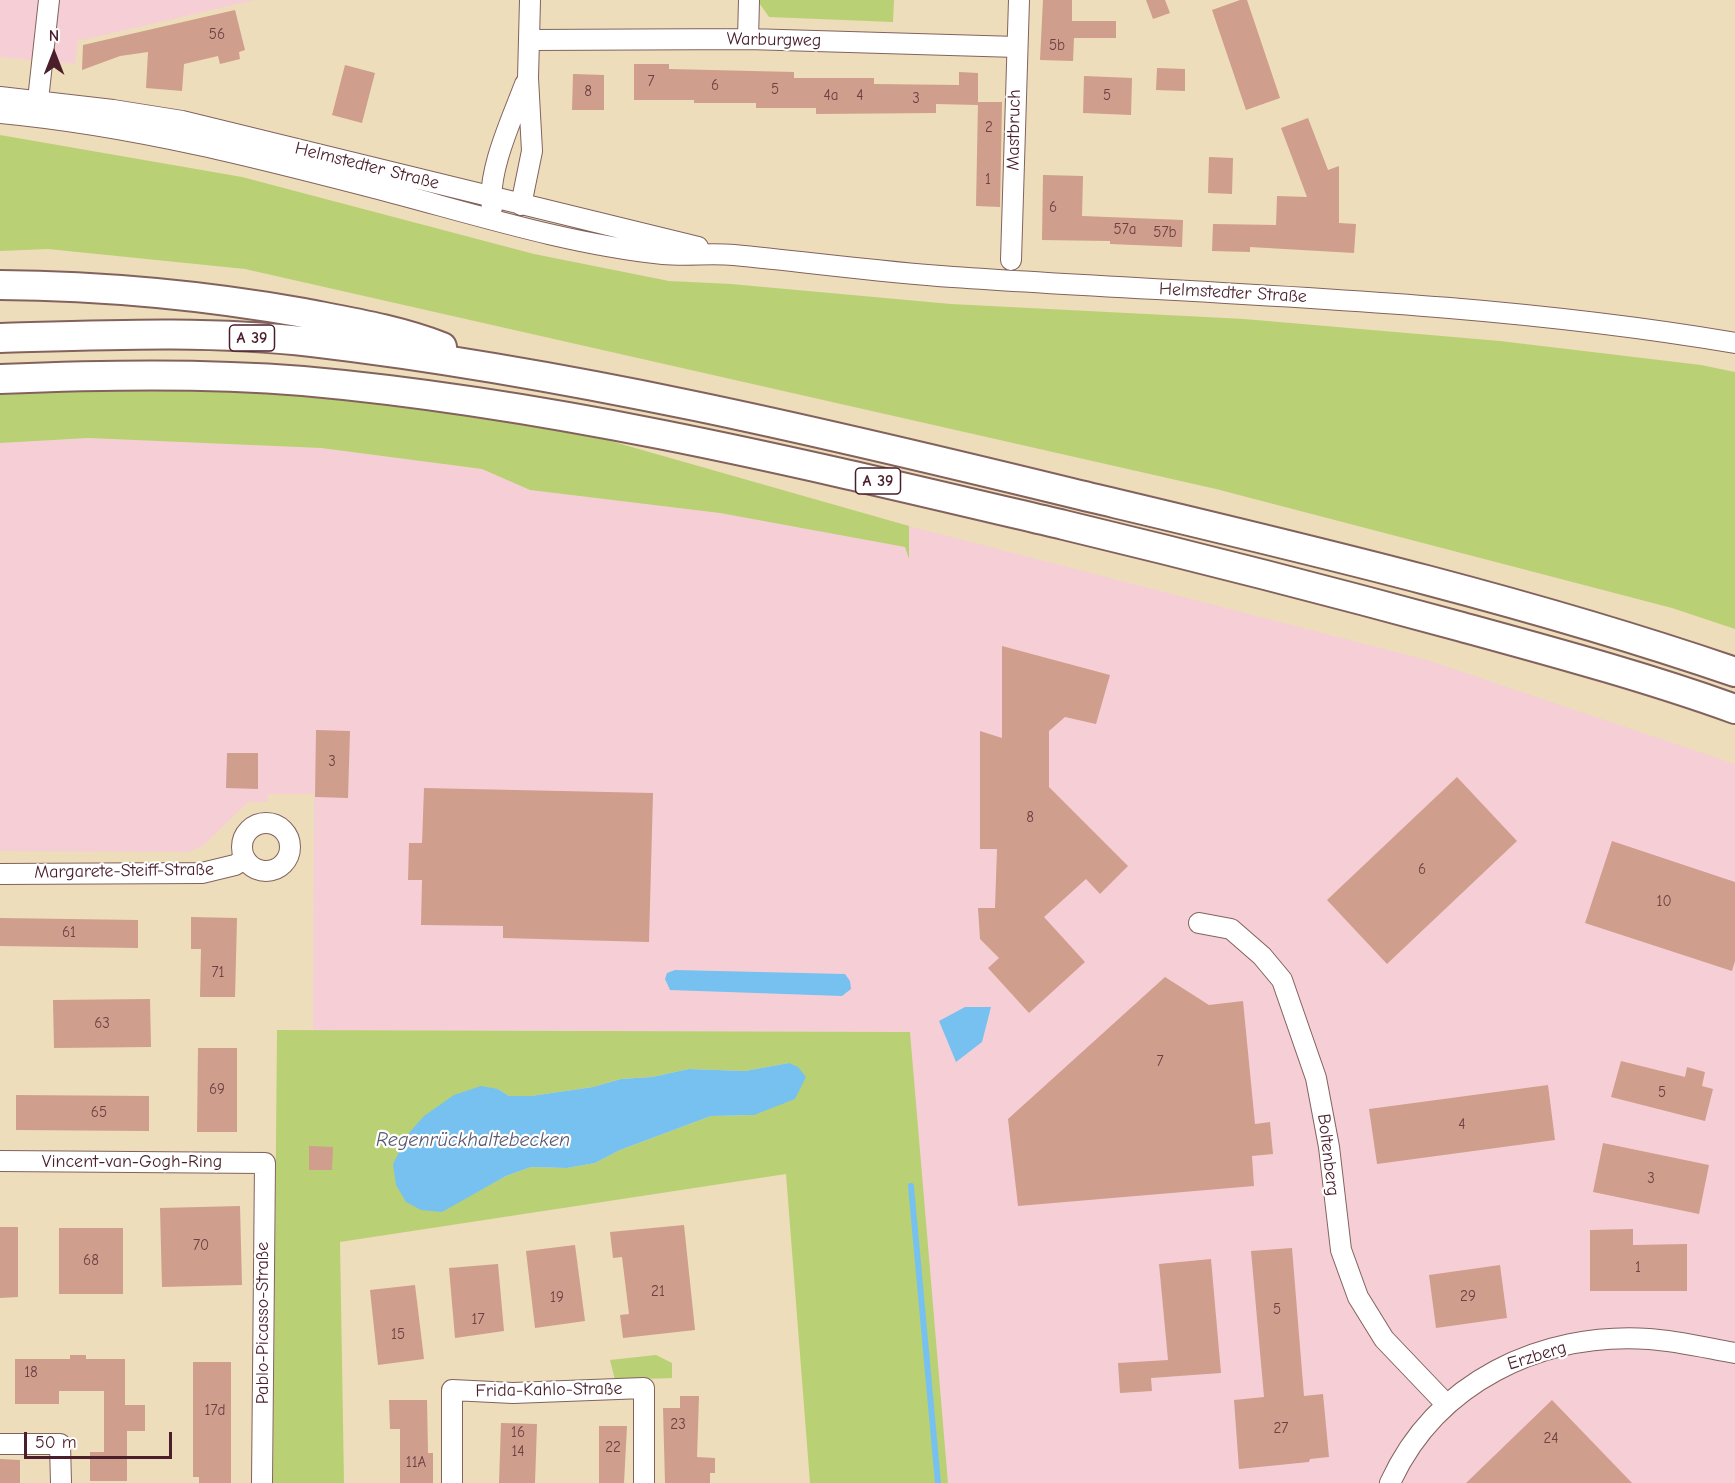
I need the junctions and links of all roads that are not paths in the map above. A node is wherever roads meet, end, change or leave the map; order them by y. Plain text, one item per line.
1 (49, 0) edge
2 (530, 0) edge
3 (749, 0) edge
4 (1019, 0) edge
5 (748, 39) junction
6 (531, 40) junction
7 (1017, 46) junction
8 (528, 78) junction
9 (0, 97) edge
10 (38, 100) junction
11 (0, 113) edge
12 (490, 197) junction
13 (521, 205) junction
14 (494, 220) junction
15 (729, 255) junction
16 (1011, 260) dead end
17 (0, 285) edge
18 (0, 338) edge
19 (1735, 343) edge
20 (502, 371) junction
21 (0, 379) edge
22 (1735, 672) edge
23 (1735, 709) edge
24 (245, 859) dead end
25 (0, 874) edge
26 (1199, 923) dead end
27 (0, 1161) edge
28 (265, 1162) joint
29 (1735, 1353) edge
30 (1446, 1404) junction
31 (0, 1444) edge
32 (61, 1483) edge
33 (262, 1483) edge
34 (452, 1483) edge
35 (644, 1483) edge
36 (1390, 1483) edge

1 - 10 street
2 - 6 street
3 - 5 street
4 - 7 street, Mastbruch
5 - 6 street, Warburgweg
5 - 7 street, Warburgweg
6 - 8 street
7 - 16 street, Mastbruch
8 - 12 street
8 - 13 street
9 - 10 street, Helmstedter Straße
10 - 12 street, Helmstedter Straße
11 - 14 street, Helmstedter Straße
12 - 13 street, Helmstedter Straße
12 - 14 street
13 - 14 street
13 - 15 street, Helmstedter Straße
14 - 15 street, Helmstedter Straße
15 - 19 street, Helmstedter Straße
17 - 20 highway
18 - 20 highway, A 39
20 - 22 highway, A 39
21 - 23 highway, A 39
24 - 25 street, Margarete-Steiff-Straße
26 - 30 street, Boltenberg
27 - 28 street, Vincent-van-Gogh-Ring
28 - 33 street, Pablo-Picasso-Straße
29 - 30 street, Erzberg
30 - 36 street, Erzberg
31 - 32 street
34 - 35 street, Frida-Kahlo-Straße

